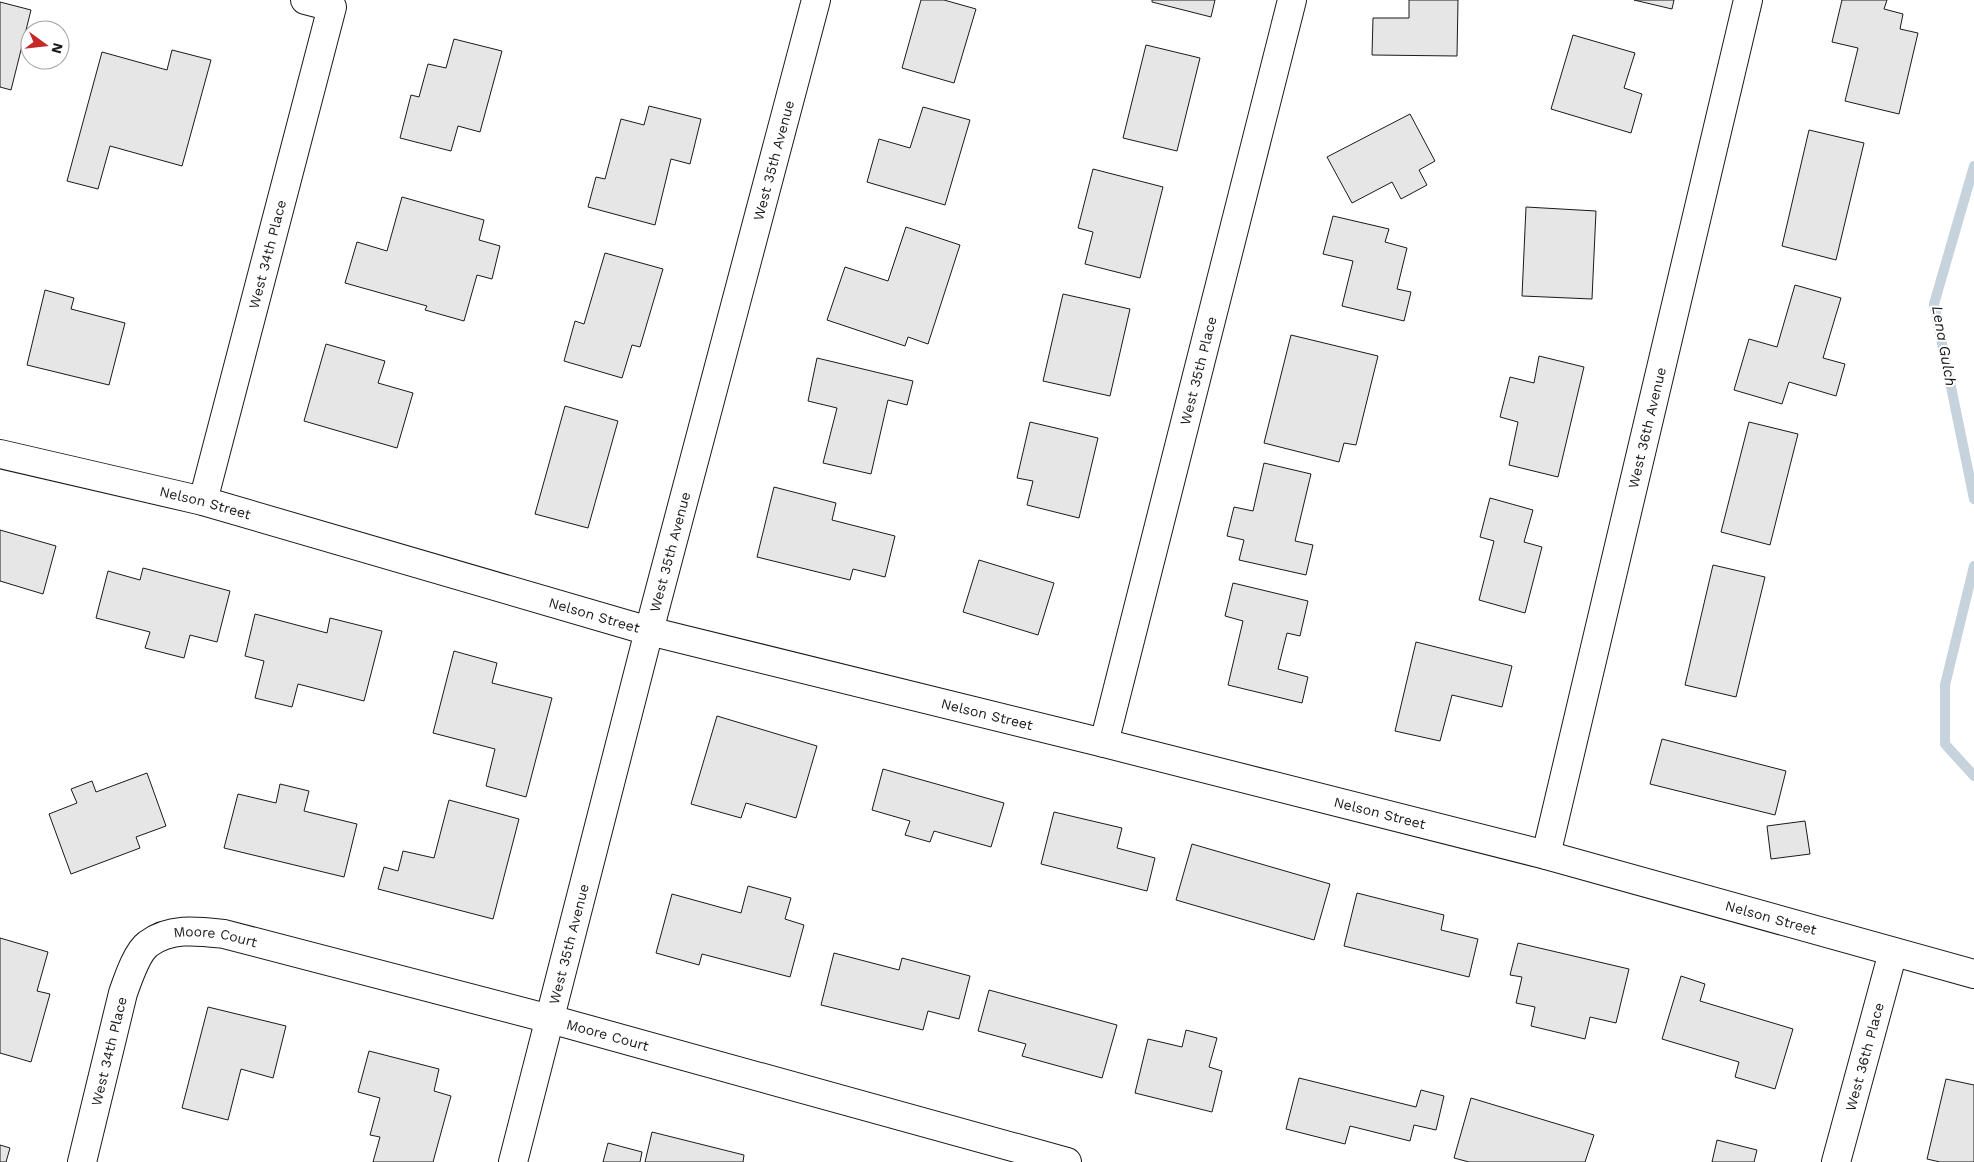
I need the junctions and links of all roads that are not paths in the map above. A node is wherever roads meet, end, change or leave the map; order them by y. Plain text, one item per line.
1 (305, 0) edge
2 (816, 0) edge
3 (1292, 0) edge
4 (1748, 0) edge
5 (0, 454) edge
6 (203, 501) junction
7 (649, 631) junction
8 (1104, 743) junction
9 (1546, 855) junction
10 (147, 945) joint
11 (1893, 952) junction
12 (1974, 974) edge
13 (550, 1019) junction
14 (82, 1162) edge
15 (513, 1162) edge
16 (1067, 1162) edge
17 (1836, 1162) edge

1 - 6 street, West 34th Place
2 - 7 street, West 35th Avenue
3 - 8 street, West 35th Place
4 - 9 street, West 36th Avenue
5 - 6 street, Nelson Street
6 - 7 street, Nelson Street
7 - 8 street, Nelson Street
7 - 13 street, West 35th Avenue
8 - 9 street, Nelson Street
9 - 11 street, Nelson Street
10 - 13 street, Moore Court
10 - 14 street, West 34th Place
11 - 12 street, Nelson Street
11 - 17 street, West 36th Place
13 - 15 street, West 35th Avenue
13 - 16 street, Moore Court

